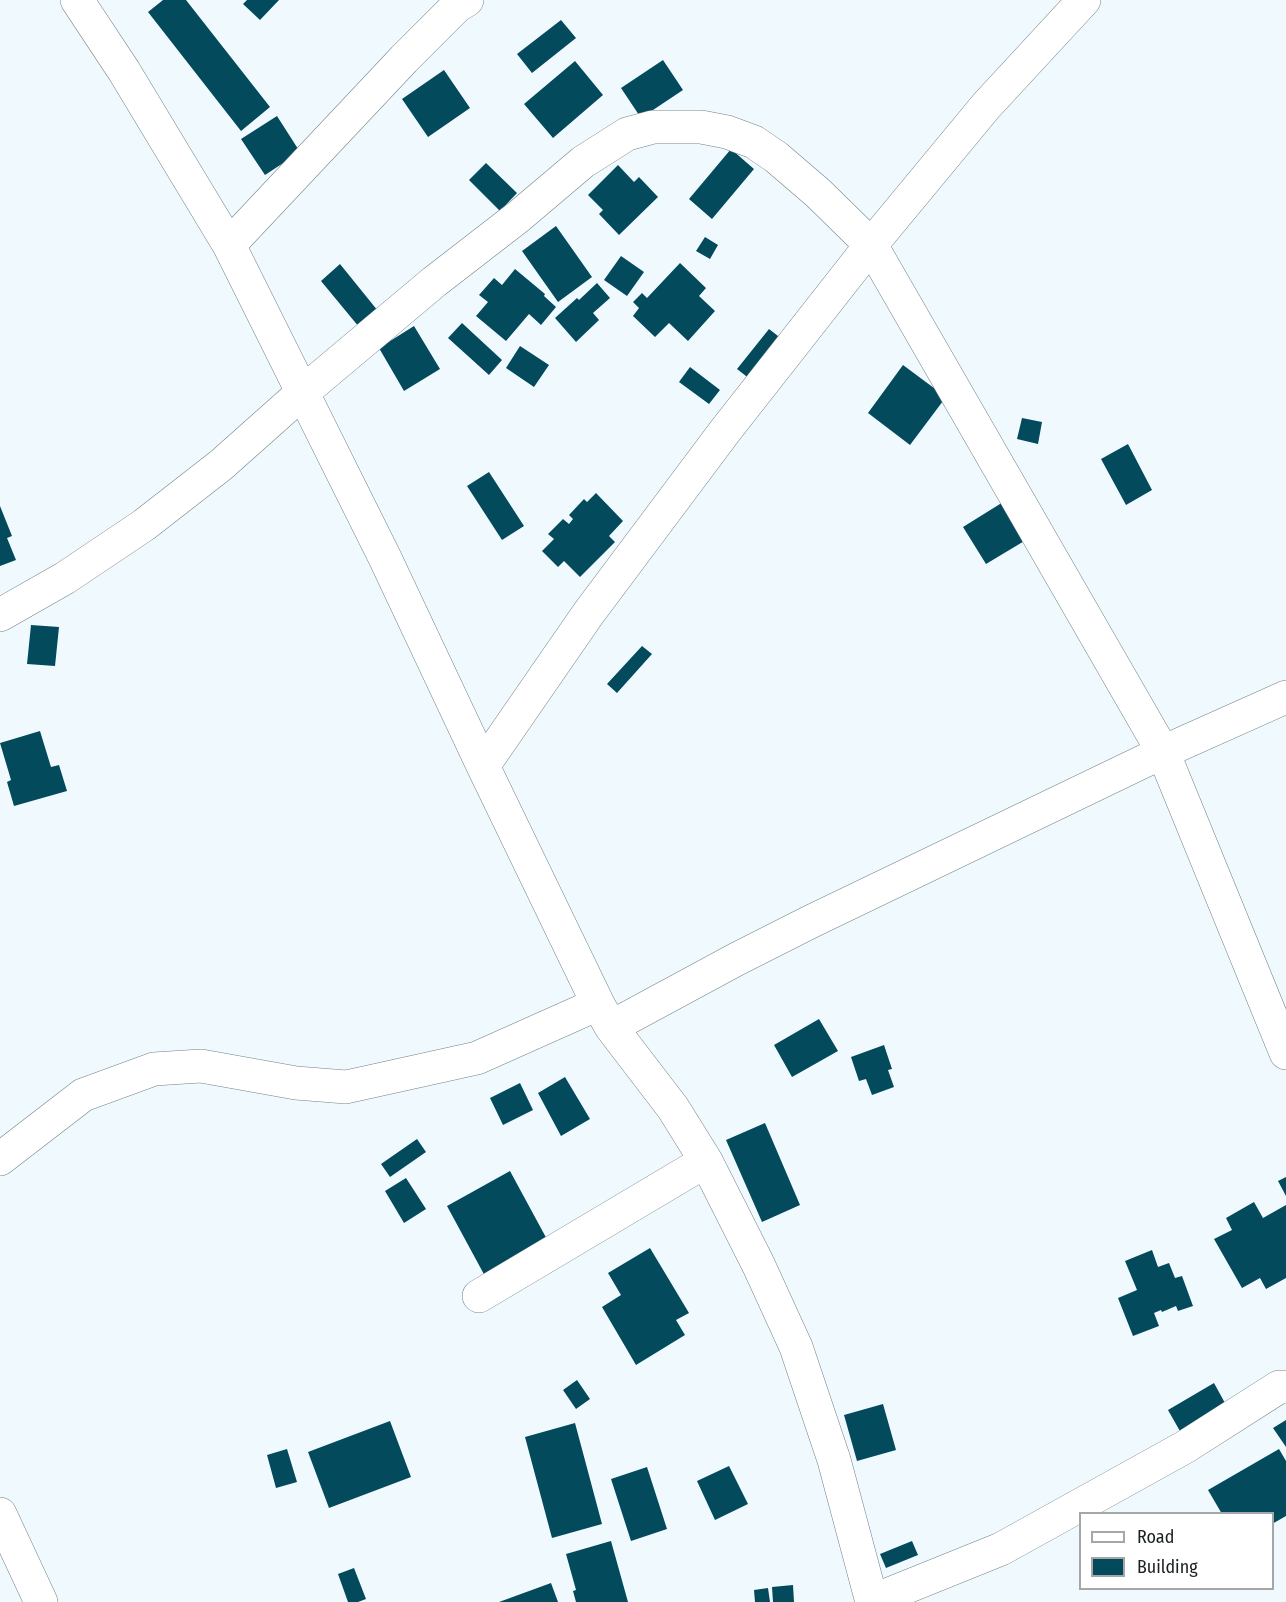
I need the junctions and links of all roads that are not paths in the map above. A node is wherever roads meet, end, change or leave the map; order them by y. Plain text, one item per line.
1 (77, 0) edge
2 (467, 0) edge
3 (1084, 0) edge
4 (229, 245) junction
5 (871, 245) junction
6 (303, 392) junction
7 (0, 615) edge
8 (1286, 697) edge
9 (1163, 752) junction
10 (483, 766) junction
11 (605, 1015) junction
12 (1286, 1053) edge
13 (0, 1159) edge
14 (706, 1161) junction
15 (479, 1296) dead end
16 (1286, 1387) edge
17 (0, 1514) edge
18 (872, 1601) edge
19 (41, 1602) edge

1 - 4 street
2 - 4 street
3 - 5 street
4 - 6 street
5 - 6 street
5 - 9 street
5 - 10 street
6 - 7 street
6 - 10 street
8 - 9 street
9 - 11 street
9 - 12 street
10 - 11 street
11 - 13 street
11 - 14 street
14 - 15 street
14 - 18 street
16 - 18 street
17 - 19 street

